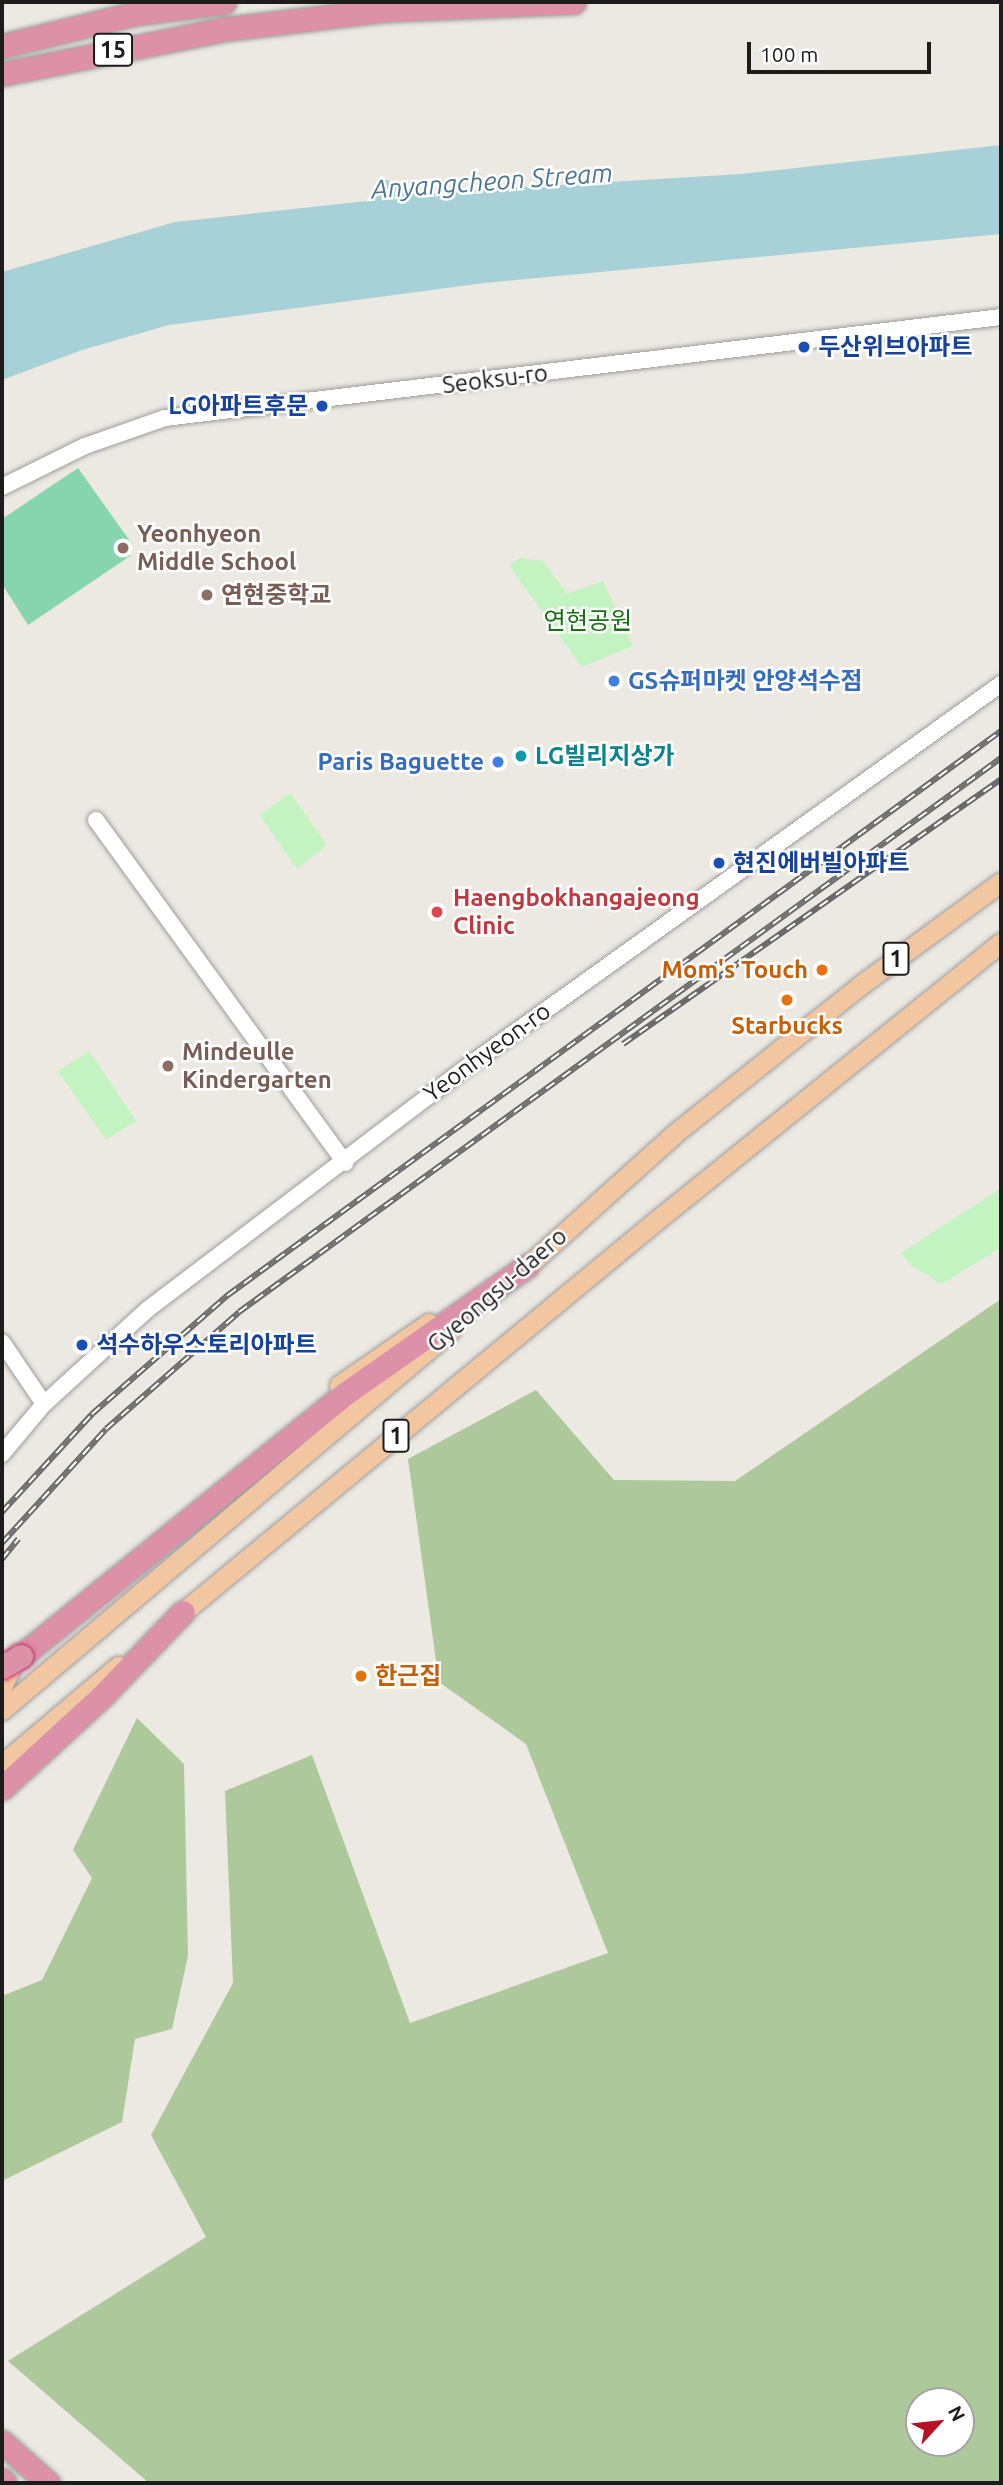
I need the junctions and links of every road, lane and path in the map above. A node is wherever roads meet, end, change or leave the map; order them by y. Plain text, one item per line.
1 (224, 2) edge
2 (575, 2) edge
3 (218, 3) edge
4 (2, 46) edge
5 (2, 74) edge
6 (1001, 317) edge
7 (2, 487) edge
8 (1001, 684) edge
9 (96, 820) dead end
10 (1001, 881) edge
11 (1001, 942) edge
12 (345, 1163) junction
13 (527, 1266) junction
14 (2, 1342) edge
15 (44, 1404) junction
16 (2, 1454) edge
17 (183, 1612) junction
18 (12, 1662) edge
19 (2, 1687) edge
20 (2, 1710) edge
21 (66, 1728) junction
22 (2, 1764) edge
23 (2, 1788) edge
24 (2, 1805) edge
25 (2, 2434) edge
26 (2, 2442) edge
27 (20, 2460) junction
28 (48, 2483) edge

1 - 3 highway, 15
2 - 5 highway, 15
3 - 4 highway, 15
6 - 7 street, Seoksu-ro
8 - 12 street, Yeonhyeon-ro
9 - 12 street
10 - 13 main road, Gyeongsu-daero / 1
11 - 17 main road, Gyeongsu-daero / 1
12 - 15 street, Yeonhyeon-ro
13 - 18 highway
13 - 19 main road
13 - 20 main road, Gyeongsu-daero / 1
14 - 15 street
15 - 16 street, Yeonhyeon-ro
17 - 21 highway
17 - 22 main road, Gyeongsu-daero / 1
21 - 23 highway
21 - 24 highway
25 - 27 highway
26 - 27 highway
27 - 28 highway

